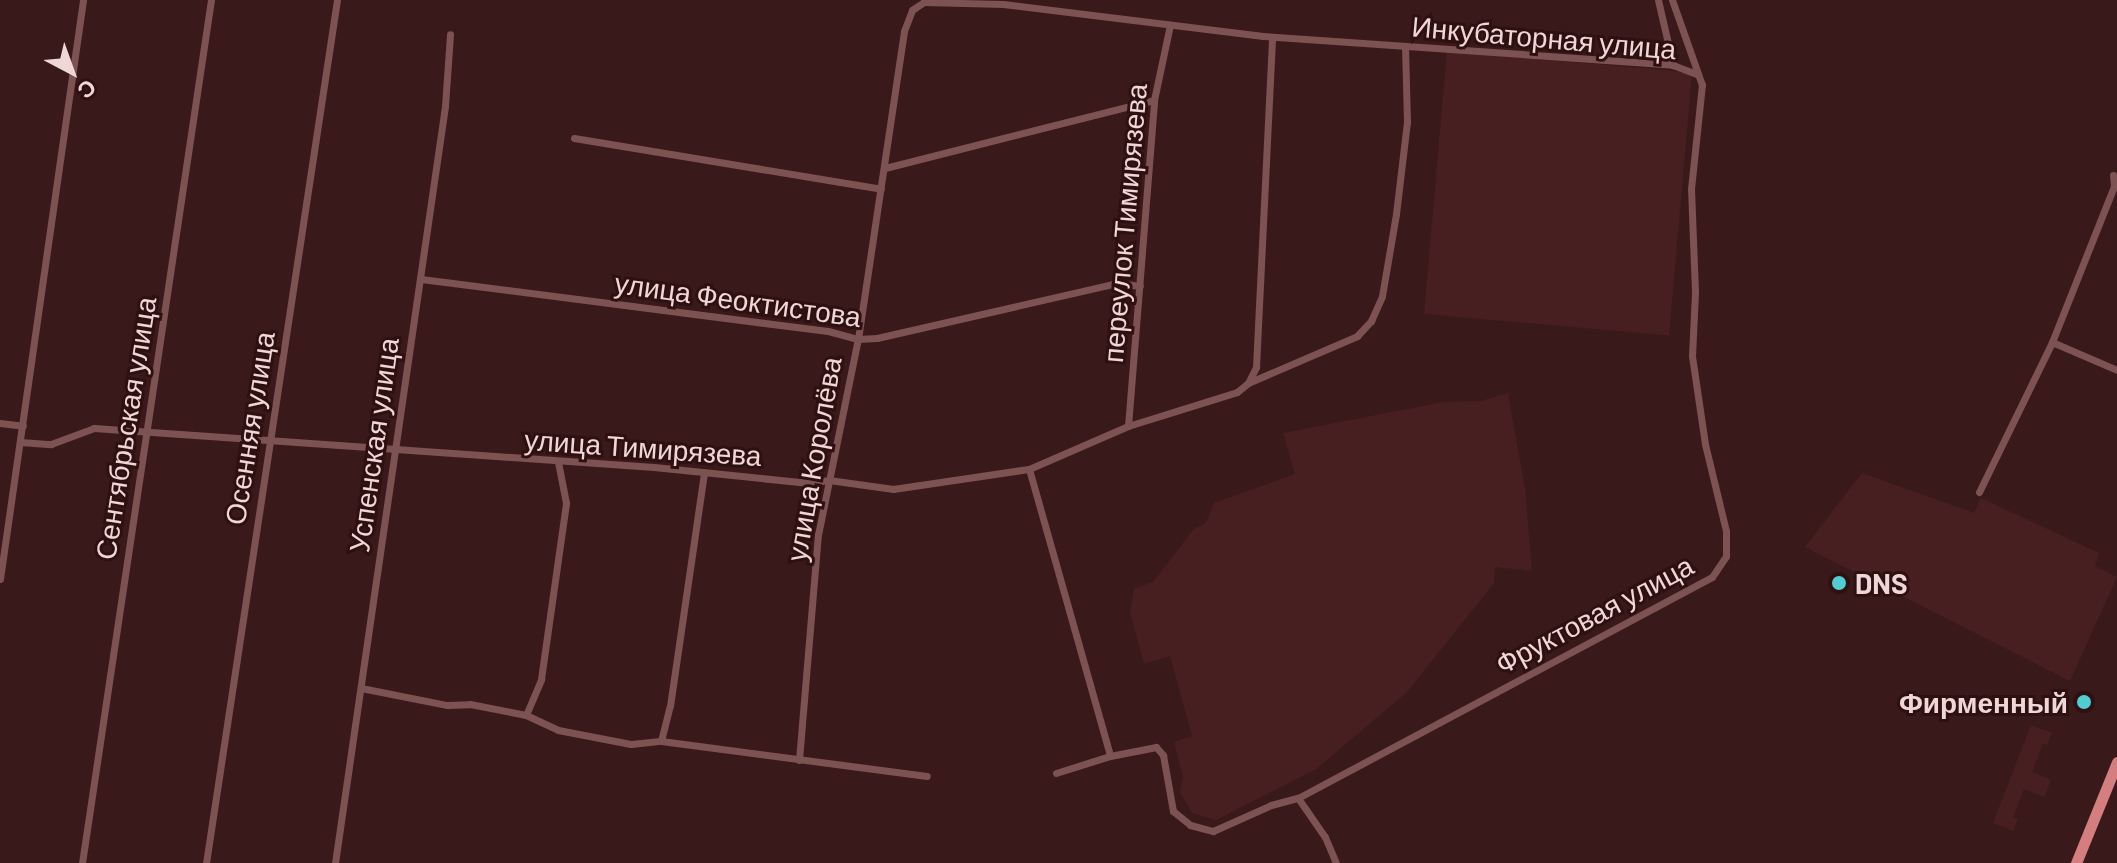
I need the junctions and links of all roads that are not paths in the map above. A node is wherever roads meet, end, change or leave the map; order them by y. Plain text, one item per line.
1 (83, 0) edge
2 (211, 0) edge
3 (337, 0) edge
4 (1658, 0) edge
5 (1672, 0) edge
6 (912, 10) joint
7 (1170, 25) junction
8 (450, 34) dead end
9 (1272, 37) junction
10 (1405, 47) junction
11 (1673, 65) junction
12 (1696, 74) junction
13 (1154, 100) junction
14 (574, 138) dead end
15 (885, 168) junction
16 (2113, 175) dead end
17 (881, 189) junction
18 (421, 279) junction
19 (1140, 286) junction
20 (858, 339) junction
21 (2052, 342) junction
22 (2117, 370) edge
23 (1248, 383) junction
24 (0, 423) edge
25 (23, 426) junction
26 (1128, 426) junction
27 (147, 433) junction
28 (20, 442) junction
29 (269, 442) junction
30 (396, 451) junction
31 (558, 462) junction
32 (1029, 469) junction
33 (704, 472) junction
34 (829, 480) junction
35 (1979, 492) dead end
36 (0, 579) edge
37 (361, 688) junction
38 (526, 715) junction
39 (661, 741) junction
40 (1110, 756) junction
41 (799, 760) junction
42 (2117, 762) edge
43 (1056, 773) dead end
44 (927, 776) dead end
45 (1298, 798) junction
46 (82, 863) edge
47 (206, 863) edge
48 (335, 863) edge
49 (1336, 863) edge
50 (2076, 863) edge

1 - 25 street
2 - 27 street, Сентябрьская улица
3 - 29 street, Осенняя улица
4 - 11 street
5 - 12 street, Фруктовая улица
6 - 7 street, Инкубаторная улица
6 - 15 street, улица Королёва
7 - 9 street, Инкубаторная улица
7 - 13 street, переулок Тимирязева
8 - 18 street, Успенская улица
9 - 10 street, Инкубаторная улица
9 - 23 street
10 - 11 street, Инкубаторная улица
10 - 23 street, улица Тимирязева
11 - 12 street, Инкубаторная улица
12 - 45 street, Фруктовая улица
13 - 15 street
13 - 19 street, переулок Тимирязева
14 - 17 street
15 - 17 street, улица Королёва
16 - 21 street
17 - 20 street, улица Королёва
18 - 20 street, улица Феоктистова
18 - 30 street, Успенская улица
19 - 20 street, улица Феоктистова
19 - 26 street, переулок Тимирязева
20 - 34 street, улица Королёва
21 - 22 street
21 - 35 street
23 - 26 street, улица Тимирязева
24 - 25 street
25 - 28 street
26 - 32 street, улица Тимирязева
27 - 28 street, улица Тимирязева
27 - 29 street, улица Тимирязева
27 - 46 street, Сентябрьская улица
28 - 36 street
29 - 30 street, улица Тимирязева
29 - 47 street, Осенняя улица
30 - 31 street, улица Тимирязева
30 - 37 street, Успенская улица
31 - 33 street, улица Тимирязева
31 - 38 street
32 - 34 street, улица Тимирязева
32 - 40 street
33 - 34 street, улица Тимирязева
33 - 39 street
34 - 41 street, улица Королёва
37 - 38 street
37 - 48 street, Успенская улица
38 - 39 street
39 - 41 street
40 - 43 street
40 - 45 street
41 - 44 street
42 - 50 main road
45 - 49 street

